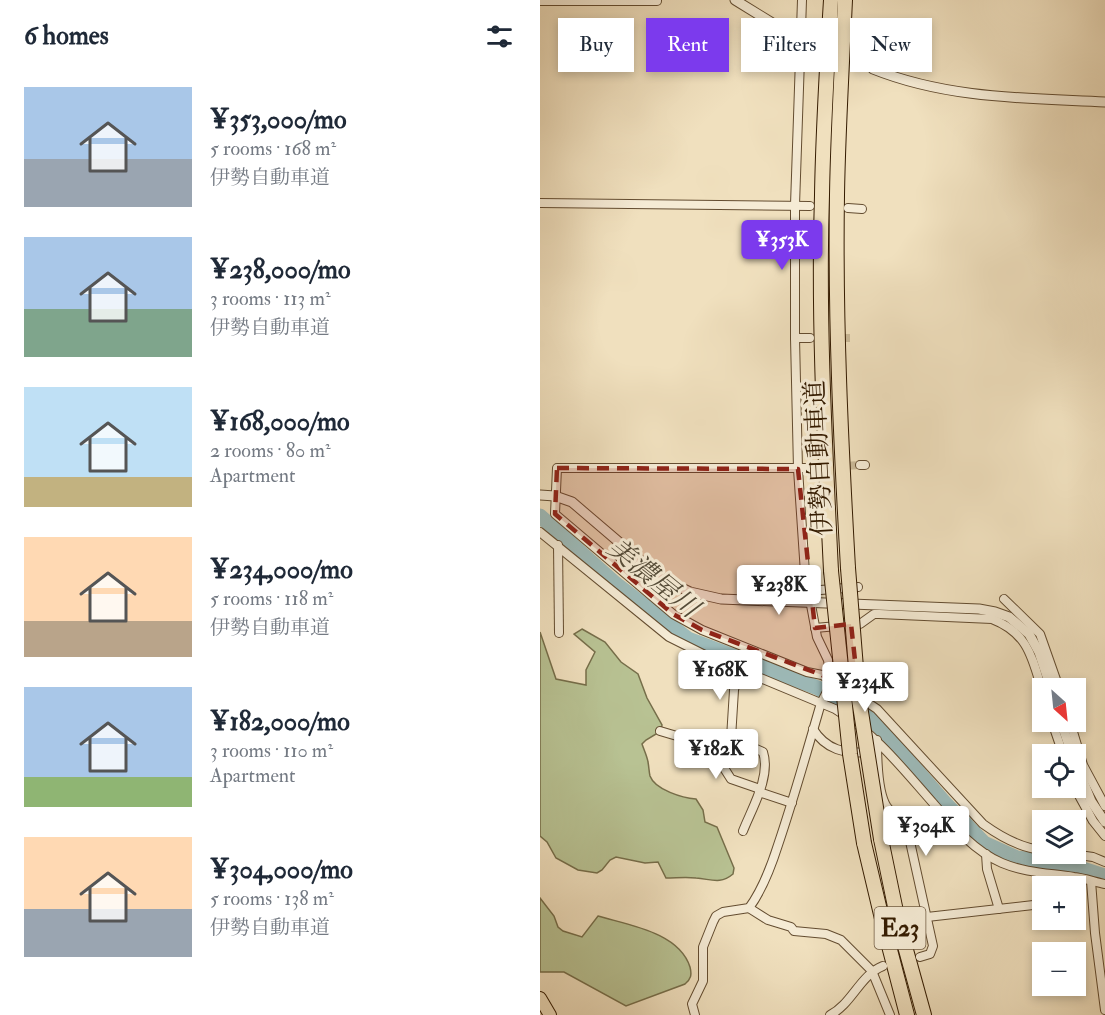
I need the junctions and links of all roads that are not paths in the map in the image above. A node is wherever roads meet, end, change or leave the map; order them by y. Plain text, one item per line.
1 (735, 0) edge
2 (802, 0) edge
3 (831, 0) edge
4 (845, 0) edge
5 (853, 0) edge
6 (540, 1) edge
7 (657, 2) dead end
8 (764, 18) edge
9 (802, 18) edge
10 (800, 72) edge
11 (881, 72) tunnel mouth
12 (1105, 102) edge
13 (839, 113) junction
14 (540, 203) edge
15 (795, 205) junction
16 (810, 206) dead end
17 (848, 208) dead end
18 (862, 209) dead end
19 (795, 338) junction
20 (810, 338) tunnel mouth
21 (812, 468) tunnel mouth
22 (798, 469) junction
23 (540, 495) edge
24 (555, 496) junction
25 (540, 532) edge
26 (558, 545) junction
27 (858, 587) dead end
28 (808, 591) junction
29 (1004, 599) dead end
30 (810, 604) junction
31 (815, 628) junction
32 (559, 633) dead end
33 (741, 669) junction
34 (1038, 678) edge
35 (1047, 678) edge
36 (1055, 678) edge
37 (830, 682) junction
38 (823, 701) junction
39 (813, 729) junction
40 (660, 731) dead end
41 (1073, 732) edge
42 (731, 738) junction
43 (877, 740) junction
44 (877, 751) junction
45 (1086, 789) edge
46 (760, 791) junction
47 (1080, 798) edge
48 (792, 803) junction
49 (1105, 806) edge
50 (1105, 822) edge
51 (742, 831) dead end
52 (1105, 836) edge
53 (1032, 848) edge
54 (986, 854) junction
55 (1086, 856) edge
56 (1105, 862) edge
57 (1049, 875) joint
58 (1091, 881) junction
59 (1105, 884) edge
60 (1032, 905) edge
61 (749, 908) junction
62 (999, 909) junction
63 (927, 917) junction
64 (920, 957) dead end
65 (883, 966) dead end
66 (872, 970) junction
67 (540, 998) edge
68 (1105, 1010) edge
69 (550, 1015) edge
70 (695, 1015) edge
71 (830, 1015) edge
72 (890, 1015) edge
73 (907, 1015) edge
74 (924, 1015) edge

1 - 8 street
2 - 9 street
3 - 73 highway, 伊勢自動車道 / E23, bridge
4 - 13 highway, 伊勢自動車道 / E23
5 - 13 highway
6 - 7 street
10 - 15 street
11 - 12 street
13 - 74 highway, 伊勢自動車道 / E23, bridge
14 - 15 street
15 - 16 street
15 - 19 street
17 - 18 street
19 - 20 street
19 - 22 street
21 - 22 street
22 - 24 street
22 - 28 street
23 - 24 street
24 - 30 street
24 - 37 street
25 - 26 street
26 - 32 street
26 - 33 street
27 - 28 street
28 - 30 street
29 - 36 street
30 - 31 street
30 - 35 street
31 - 34 street
31 - 37 street
33 - 38 street
33 - 42 street
37 - 38 street
37 - 53 street
38 - 39 street
38 - 43 street
39 - 44 street
39 - 48 street
40 - 42 street
41 - 49 street
42 - 46 street
42 - 46 street
43 - 44 street
43 - 54 street
44 - 63 street
45 - 50 street
46 - 48 street
46 - 51 street
47 - 52 street
48 - 61 street
54 - 57 street
54 - 62 street
55 - 56 street
57 - 58 street
58 - 59 street
58 - 68 street
60 - 62 street
61 - 66 street
61 - 70 street
62 - 63 street
63 - 64 street
65 - 66 street
66 - 71 street
66 - 72 street
67 - 69 main road

